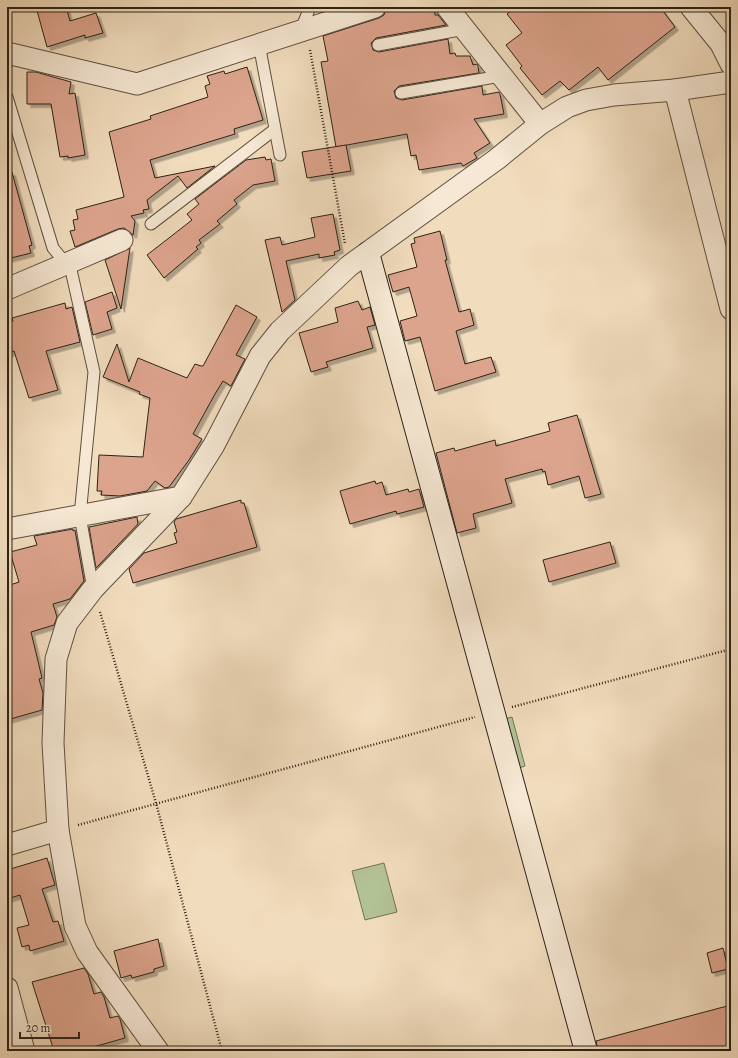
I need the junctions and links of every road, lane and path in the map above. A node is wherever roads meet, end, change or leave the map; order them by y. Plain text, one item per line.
1 (310, 7) edge
2 (375, 7) edge
3 (447, 7) edge
4 (691, 7) edge
5 (465, 29) junction
6 (303, 31) junction
7 (259, 44) junction
8 (378, 45) dead end
9 (7, 53) edge
10 (731, 64) edge
11 (501, 76) junction
12 (731, 82) edge
13 (675, 90) junction
14 (400, 93) dead end
15 (7, 97) edge
16 (540, 124) junction
17 (274, 130) junction
18 (280, 155) dead end
19 (151, 224) dead end
20 (122, 240) dead end
21 (368, 253) junction
22 (65, 263) junction
23 (348, 266) junction
24 (7, 289) edge
25 (731, 309) edge
26 (181, 497) junction
27 (80, 516) junction
28 (7, 529) edge
29 (93, 589) junction
30 (731, 649) edge
31 (493, 712) junction
32 (156, 803) junction
33 (58, 830) junction
34 (7, 845) edge
35 (7, 988) edge
36 (24, 1051) edge
37 (158, 1051) edge
38 (222, 1051) edge
39 (586, 1051) edge

1 - 6 lane
2 - 6 street
3 - 5 street
4 - 10 street
5 - 8 lane
5 - 11 street
6 - 7 street
6 - 23 path
7 - 9 street
7 - 17 lane
11 - 14 lane
11 - 16 street
12 - 13 street
13 - 16 street
13 - 25 street
15 - 22 lane
16 - 21 street
17 - 18 lane
17 - 19 lane
20 - 22 street
21 - 23 street
21 - 31 street
22 - 24 street
22 - 27 lane
23 - 26 street
26 - 27 street
26 - 29 street
27 - 28 street
27 - 29 lane
29 - 32 path
29 - 33 street
30 - 31 path
31 - 32 path
31 - 39 street
32 - 33 path
32 - 38 path
33 - 34 street
33 - 37 street
35 - 36 street

